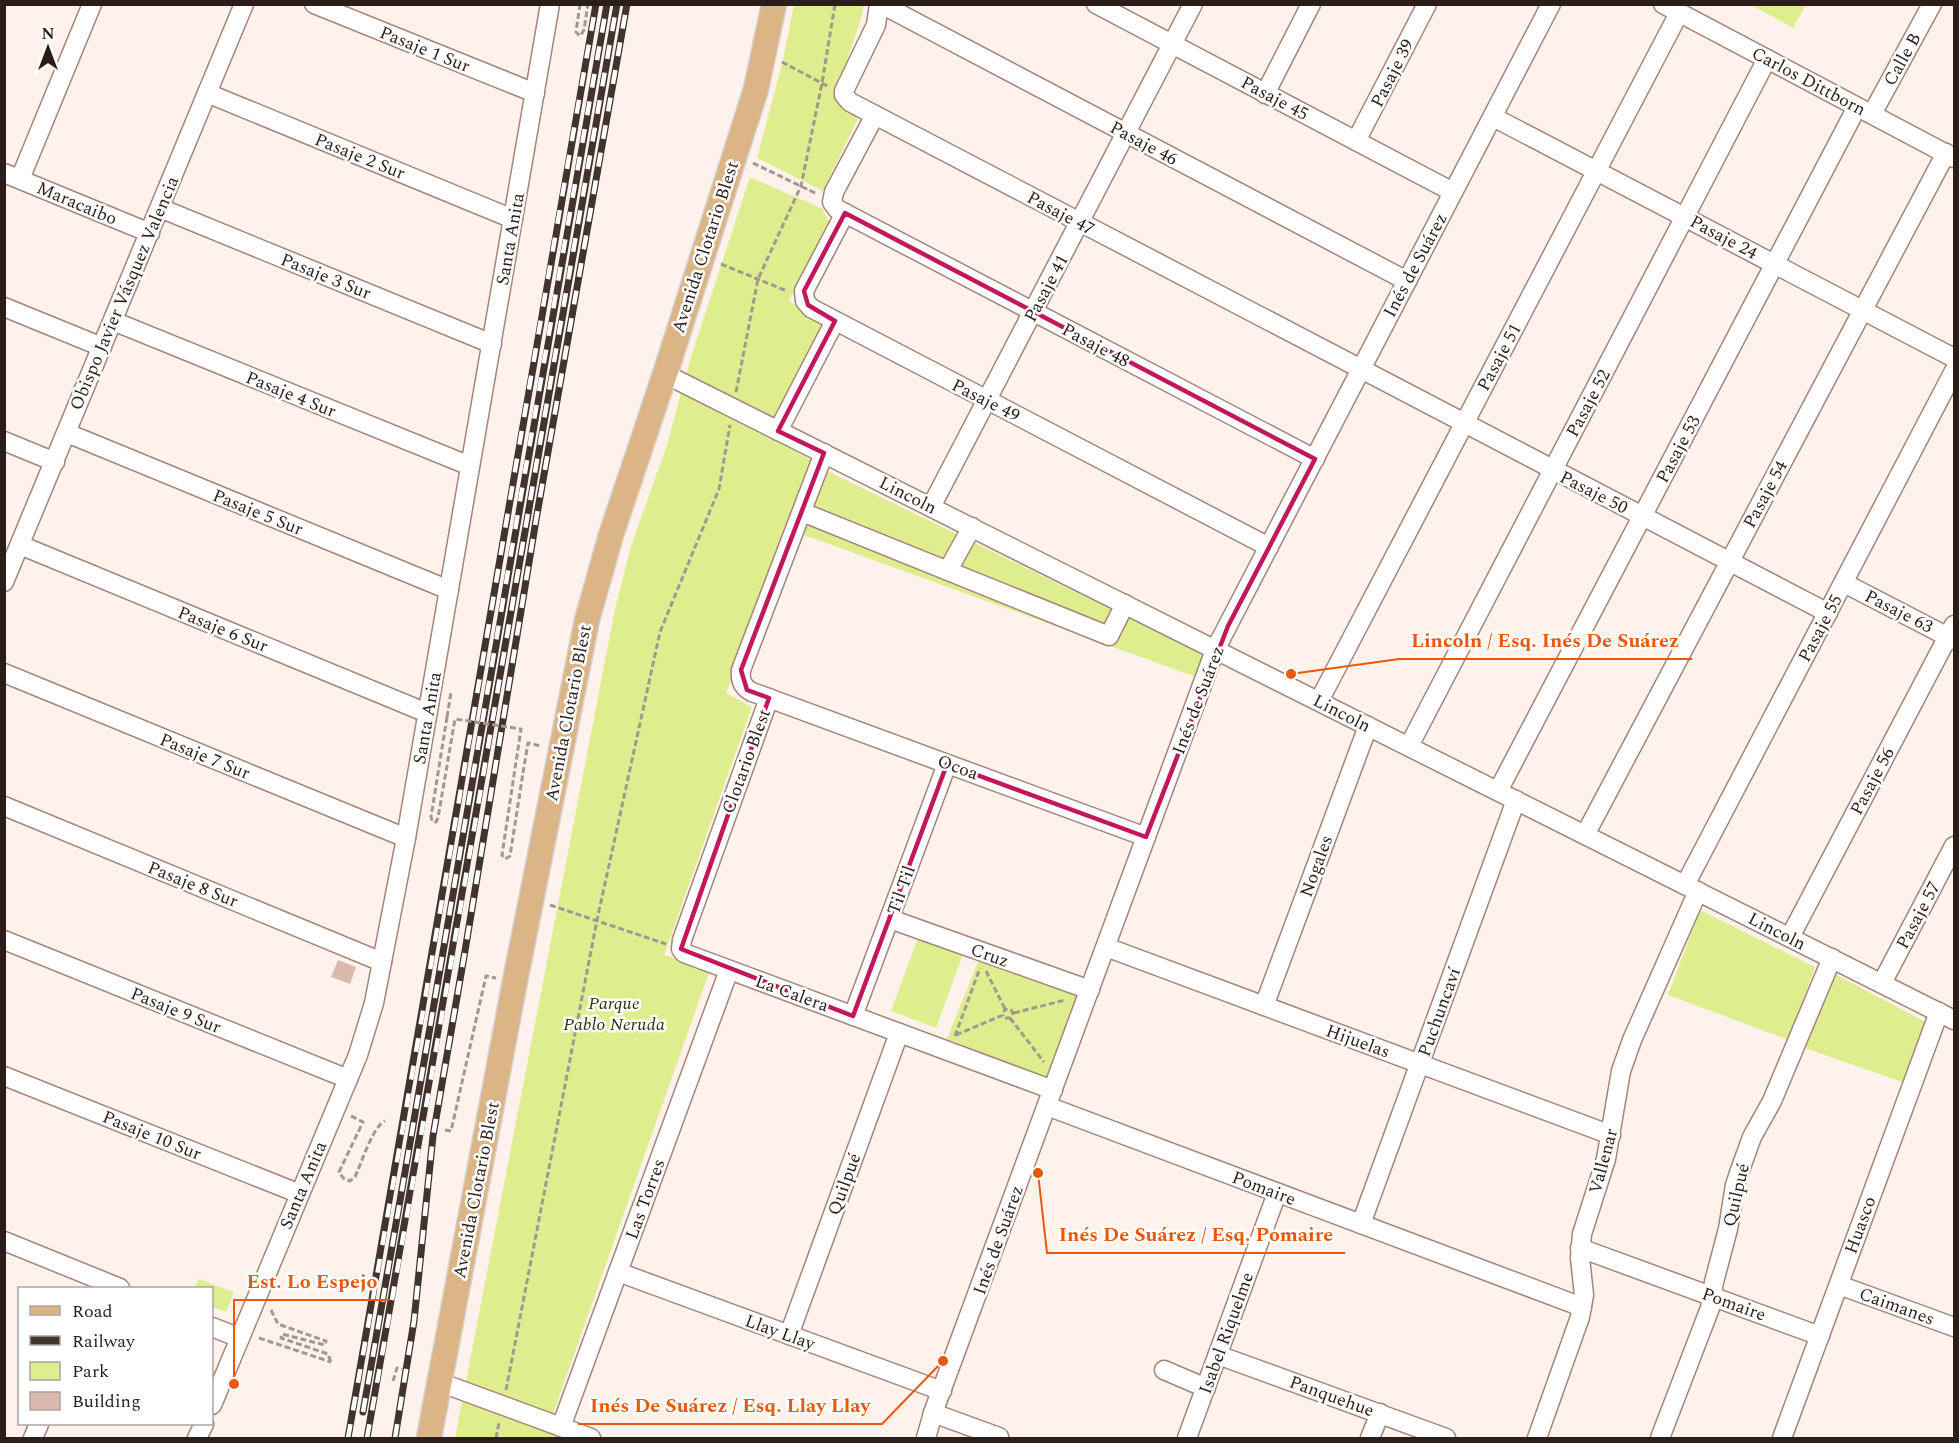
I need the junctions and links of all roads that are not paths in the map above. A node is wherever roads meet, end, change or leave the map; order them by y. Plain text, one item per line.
1 (92, 4) edge
2 (244, 4) edge
3 (314, 4) edge
4 (550, 4) edge
5 (774, 4) edge
6 (880, 4) edge
7 (1096, 4) edge
8 (1193, 4) edge
9 (1311, 4) edge
10 (1427, 4) edge
11 (1551, 4) edge
12 (1932, 4) edge
13 (1671, 9) edge
14 (1172, 45) junction
15 (1767, 59) junction
16 (207, 93) junction
17 (535, 93) junction
18 (1265, 94) junction
19 (1864, 111) junction
20 (875, 115) junction
21 (1493, 117) junction
22 (1126, 133) junction
23 (1356, 141) junction
24 (1950, 156) edge
25 (1596, 171) junction
26 (12, 176) edge
27 (1454, 192) junction
28 (838, 207) junction
29 (160, 208) junction
30 (1685, 217) junction
31 (513, 219) junction
32 (1080, 222) junction
33 (150, 233) junction
34 (1775, 264) junction
35 (1407, 281) junction
36 (4, 307) edge
37 (1863, 310) junction
38 (1033, 312) junction
39 (113, 321) junction
40 (835, 321) junction
41 (492, 344) junction
42 (102, 347) junction
43 (1954, 358) edge
44 (1361, 370) junction
45 (1954, 371) edge
46 (665, 374) junction
47 (987, 400) junction
48 (1464, 424) junction
49 (778, 431) junction
50 (67, 433) junction
51 (4, 441) edge
52 (824, 453) junction
53 (1315, 459) junction
54 (55, 462) junction
55 (470, 466) junction
56 (1553, 470) junction
57 (931, 507) junction
58 (802, 512) junction
59 (1642, 516) junction
60 (972, 527) junction
61 (20, 545) junction
62 (1269, 547) junction
63 (1730, 562) junction
64 (948, 570) junction
65 (5, 578) edge
66 (1844, 583) junction
67 (449, 590) junction
68 (1125, 604) junction
69 (1828, 613) junction
70 (1952, 634) edge
71 (1215, 650) junction
72 (4, 673) edge
73 (769, 698) junction
74 (1319, 701) junction
75 (427, 713) junction
76 (1368, 726) junction
77 (1409, 746) junction
78 (947, 764) junction
79 (1498, 791) junction
80 (1516, 800) junction
81 (4, 806) edge
82 (1586, 835) junction
83 (1146, 837) junction
84 (406, 838) junction
85 (1954, 846) edge
86 (1692, 888) junction
87 (890, 919) junction
88 (1790, 937) junction
89 (4, 940) edge
90 (1106, 947) junction
91 (681, 949) joint
92 (1832, 958) junction
93 (382, 962) junction
94 (729, 970) junction
95 (1882, 983) junction
96 (1090, 990) junction
97 (1264, 1006) junction
98 (853, 1016) junction
99 (1947, 1016) edge
100 (899, 1033) junction
101 (1420, 1064) junction
102 (4, 1076) edge
103 (348, 1079) junction
104 (1050, 1098) junction
105 (1611, 1135) junction
106 (1277, 1193) junction
107 (300, 1194) junction
108 (1361, 1224) junction
109 (4, 1241) edge
110 (1580, 1248) junction
111 (618, 1272) junction
112 (96, 1284) edge
113 (1839, 1285) junction
114 (114, 1287) edge
115 (1711, 1296) junction
116 (1582, 1307) junction
117 (213, 1327) edge
118 (1954, 1328) edge
119 (789, 1335) junction
120 (1820, 1336) junction
121 (240, 1338) junction
122 (1218, 1355) junction
123 (1164, 1370) dead end
124 (439, 1382) junction
125 (1206, 1388) junction
126 (942, 1391) junction
127 (213, 1403) edge
128 (933, 1413) junction
129 (1380, 1413) junction
130 (561, 1427) junction
131 (926, 1436) edge
132 (999, 1437) edge
133 (429, 1438) edge
134 (591, 1438) edge
135 (1187, 1438) edge
136 (1370, 1438) edge
137 (1446, 1438) edge
138 (1537, 1438) edge
139 (1660, 1438) edge
140 (1783, 1438) edge

1 - 26 street
2 - 16 street, Obispo Javier Vásquez Valencia
3 - 17 street, Pasaje 1 Sur
4 - 17 street, Santa Anita
5 - 46 main road, Avenida Clotario Blest
6 - 20 street, Pasaje 47
6 - 22 street, Pasaje 46
7 - 14 street, Pasaje 45
8 - 14 street, Pasaje 41
9 - 18 street
10 - 23 street, Pasaje 39
11 - 21 street, Inés de Suárez
12 - 19 street, Calle B
13 - 15 street, Carlos Dittborn
13 - 25 street, Pasaje 51
14 - 18 street, Pasaje 45
14 - 22 street, Pasaje 41
15 - 19 street, Carlos Dittborn
15 - 30 street, Pasaje 52
16 - 29 street, Obispo Javier Vásquez Valencia
16 - 31 street, Pasaje 2 Sur
17 - 31 street, Santa Anita
18 - 23 street, Pasaje 45
19 - 24 street, Carlos Dittborn
19 - 34 street, Pasaje 53
20 - 28 street
20 - 32 street, Pasaje 47
21 - 25 street, Pasaje 24
21 - 27 street, Inés de Suárez
22 - 32 street, Pasaje 41
22 - 35 street, Pasaje 46
23 - 27 street, Pasaje 45
24 - 37 street, Pasaje 54
25 - 30 street, Pasaje 24
25 - 48 street, Pasaje 51
26 - 33 street, Maracaibo
27 - 35 street, Inés de Suárez
28 - 38 street, Pasaje 48
28 - 40 street, Pasaje 49
29 - 33 street, Obispo Javier Vásquez Valencia
29 - 41 street, Pasaje 3 Sur
30 - 34 street, Pasaje 24
30 - 56 street, Pasaje 52
31 - 41 street, Santa Anita
32 - 38 street, Pasaje 41
32 - 44 street, Pasaje 47
33 - 39 street, Obispo Javier Vásquez Valencia
34 - 37 street, Pasaje 24
34 - 59 street, Pasaje 53
35 - 44 street, Inés de Suárez
36 - 42 street
37 - 43 street, Pasaje 24
37 - 63 street, Pasaje 54
38 - 47 street, Pasaje 41
38 - 53 street, Pasaje 48
39 - 42 street, Obispo Javier Vásquez Valencia
39 - 55 street, Pasaje 4 Sur
40 - 47 street, Pasaje 49
40 - 49 street
41 - 55 street, Santa Anita
42 - 50 street, Obispo Javier Vásquez Valencia
44 - 48 street, Pasaje 50
44 - 53 street, Inés de Suárez
45 - 66 street, Pasaje 55
46 - 49 street, Lincoln
46 - 124 main road, Avenida Clotario Blest
47 - 57 street, Pasaje 41
47 - 62 street, Pasaje 49
48 - 56 street, Pasaje 50
48 - 74 street, Pasaje 51
49 - 52 street, Lincoln
50 - 54 street, Obispo Javier Vásquez Valencia
50 - 67 street, Pasaje 5 Sur
51 - 54 street
52 - 57 street, Lincoln
52 - 58 street, Clotario Blest
53 - 62 street, Inés de Suárez
54 - 61 street, Obispo Javier Vásquez Valencia
55 - 67 street, Santa Anita
56 - 59 street, Pasaje 50
56 - 77 street, Pasaje 52
57 - 60 street, Lincoln
58 - 64 street
58 - 73 street, Clotario Blest
59 - 63 street, Pasaje 50
59 - 79 street, Pasaje 53
60 - 64 street
60 - 68 street, Lincoln
61 - 65 street, Obispo Javier Vásquez Valencia
61 - 75 street, Pasaje 6 Sur
62 - 71 street, Inés de Suárez
63 - 69 street, Pasaje 50
63 - 82 street, Pasaje 54
64 - 68 street
66 - 69 street, Pasaje 55
66 - 70 street, Pasaje 63
67 - 75 street, Santa Anita
68 - 71 street, Lincoln
69 - 86 street, Pasaje 55
70 - 88 street, Pasaje 56
71 - 74 street, Lincoln
71 - 83 street, Inés de Suárez
72 - 84 street, Pasaje 7 Sur
73 - 78 street, Ocoa
73 - 91 street, Clotario Blest
74 - 76 street, Lincoln
75 - 84 street, Santa Anita
76 - 77 street, Lincoln
76 - 97 street, Nogales
77 - 79 street, Lincoln
78 - 83 street, Ocoa
78 - 87 street, Til Til
79 - 80 street, Lincoln
80 - 82 street, Lincoln
80 - 101 street, Puchuncaví
81 - 93 street, Pasaje 8 Sur
82 - 86 street, Lincoln
83 - 90 street, Inés de Suárez
84 - 93 street, Santa Anita
85 - 95 street, Pasaje 57
86 - 88 street, Lincoln
86 - 105 street, Vallenar
87 - 96 street, Cruz
87 - 98 street, Til Til
88 - 92 street, Lincoln
89 - 103 street, Pasaje 9 Sur
90 - 96 street, Inés de Suárez
90 - 97 street, Hijuelas
91 - 94 street, La Calera
92 - 95 street, Lincoln
92 - 115 street, Quilpué
93 - 103 street, Santa Anita
94 - 98 street, La Calera
94 - 111 street, Las Torres
95 - 99 street, Lincoln
96 - 104 street, Inés de Suárez
97 - 101 street, Hijuelas
98 - 100 street, La Calera
99 - 113 street, Huasco
100 - 104 street, La Calera
100 - 119 street, Quilpué
101 - 105 street, Hijuelas
101 - 108 street, Puchuncaví
102 - 107 street, Pasaje 10 Sur
103 - 107 street, Santa Anita
104 - 106 street, Pomaire
104 - 126 street, Inés de Suárez
105 - 110 street, Vallenar
106 - 108 street, Pomaire
106 - 122 street, Isabel Riquelme
107 - 121 street, Santa Anita
108 - 116 street, Pomaire
109 - 112 street
110 - 115 street, Pomaire
110 - 116 street, Vallenar
111 - 119 street, Llay Llay
111 - 130 street, Las Torres
112 - 114 street
113 - 118 street, Caimanes
113 - 120 street, Huasco
115 - 120 street, Pomaire
115 - 139 street, Quilpué
116 - 138 street, Vallenar
117 - 121 street
119 - 126 street, Llay Llay
120 - 140 street, Huasco
121 - 127 street, Santa Anita
122 - 125 street, Isabel Riquelme
122 - 129 street, Panquehue
123 - 125 street
124 - 130 street
124 - 133 main road, Avenida Clotario Blest
125 - 135 street, Isabel Riquelme
126 - 128 street, Inés de Suárez
128 - 131 street, Inés de Suárez
128 - 132 street
129 - 136 street
129 - 137 street, Panquehue
130 - 134 street

